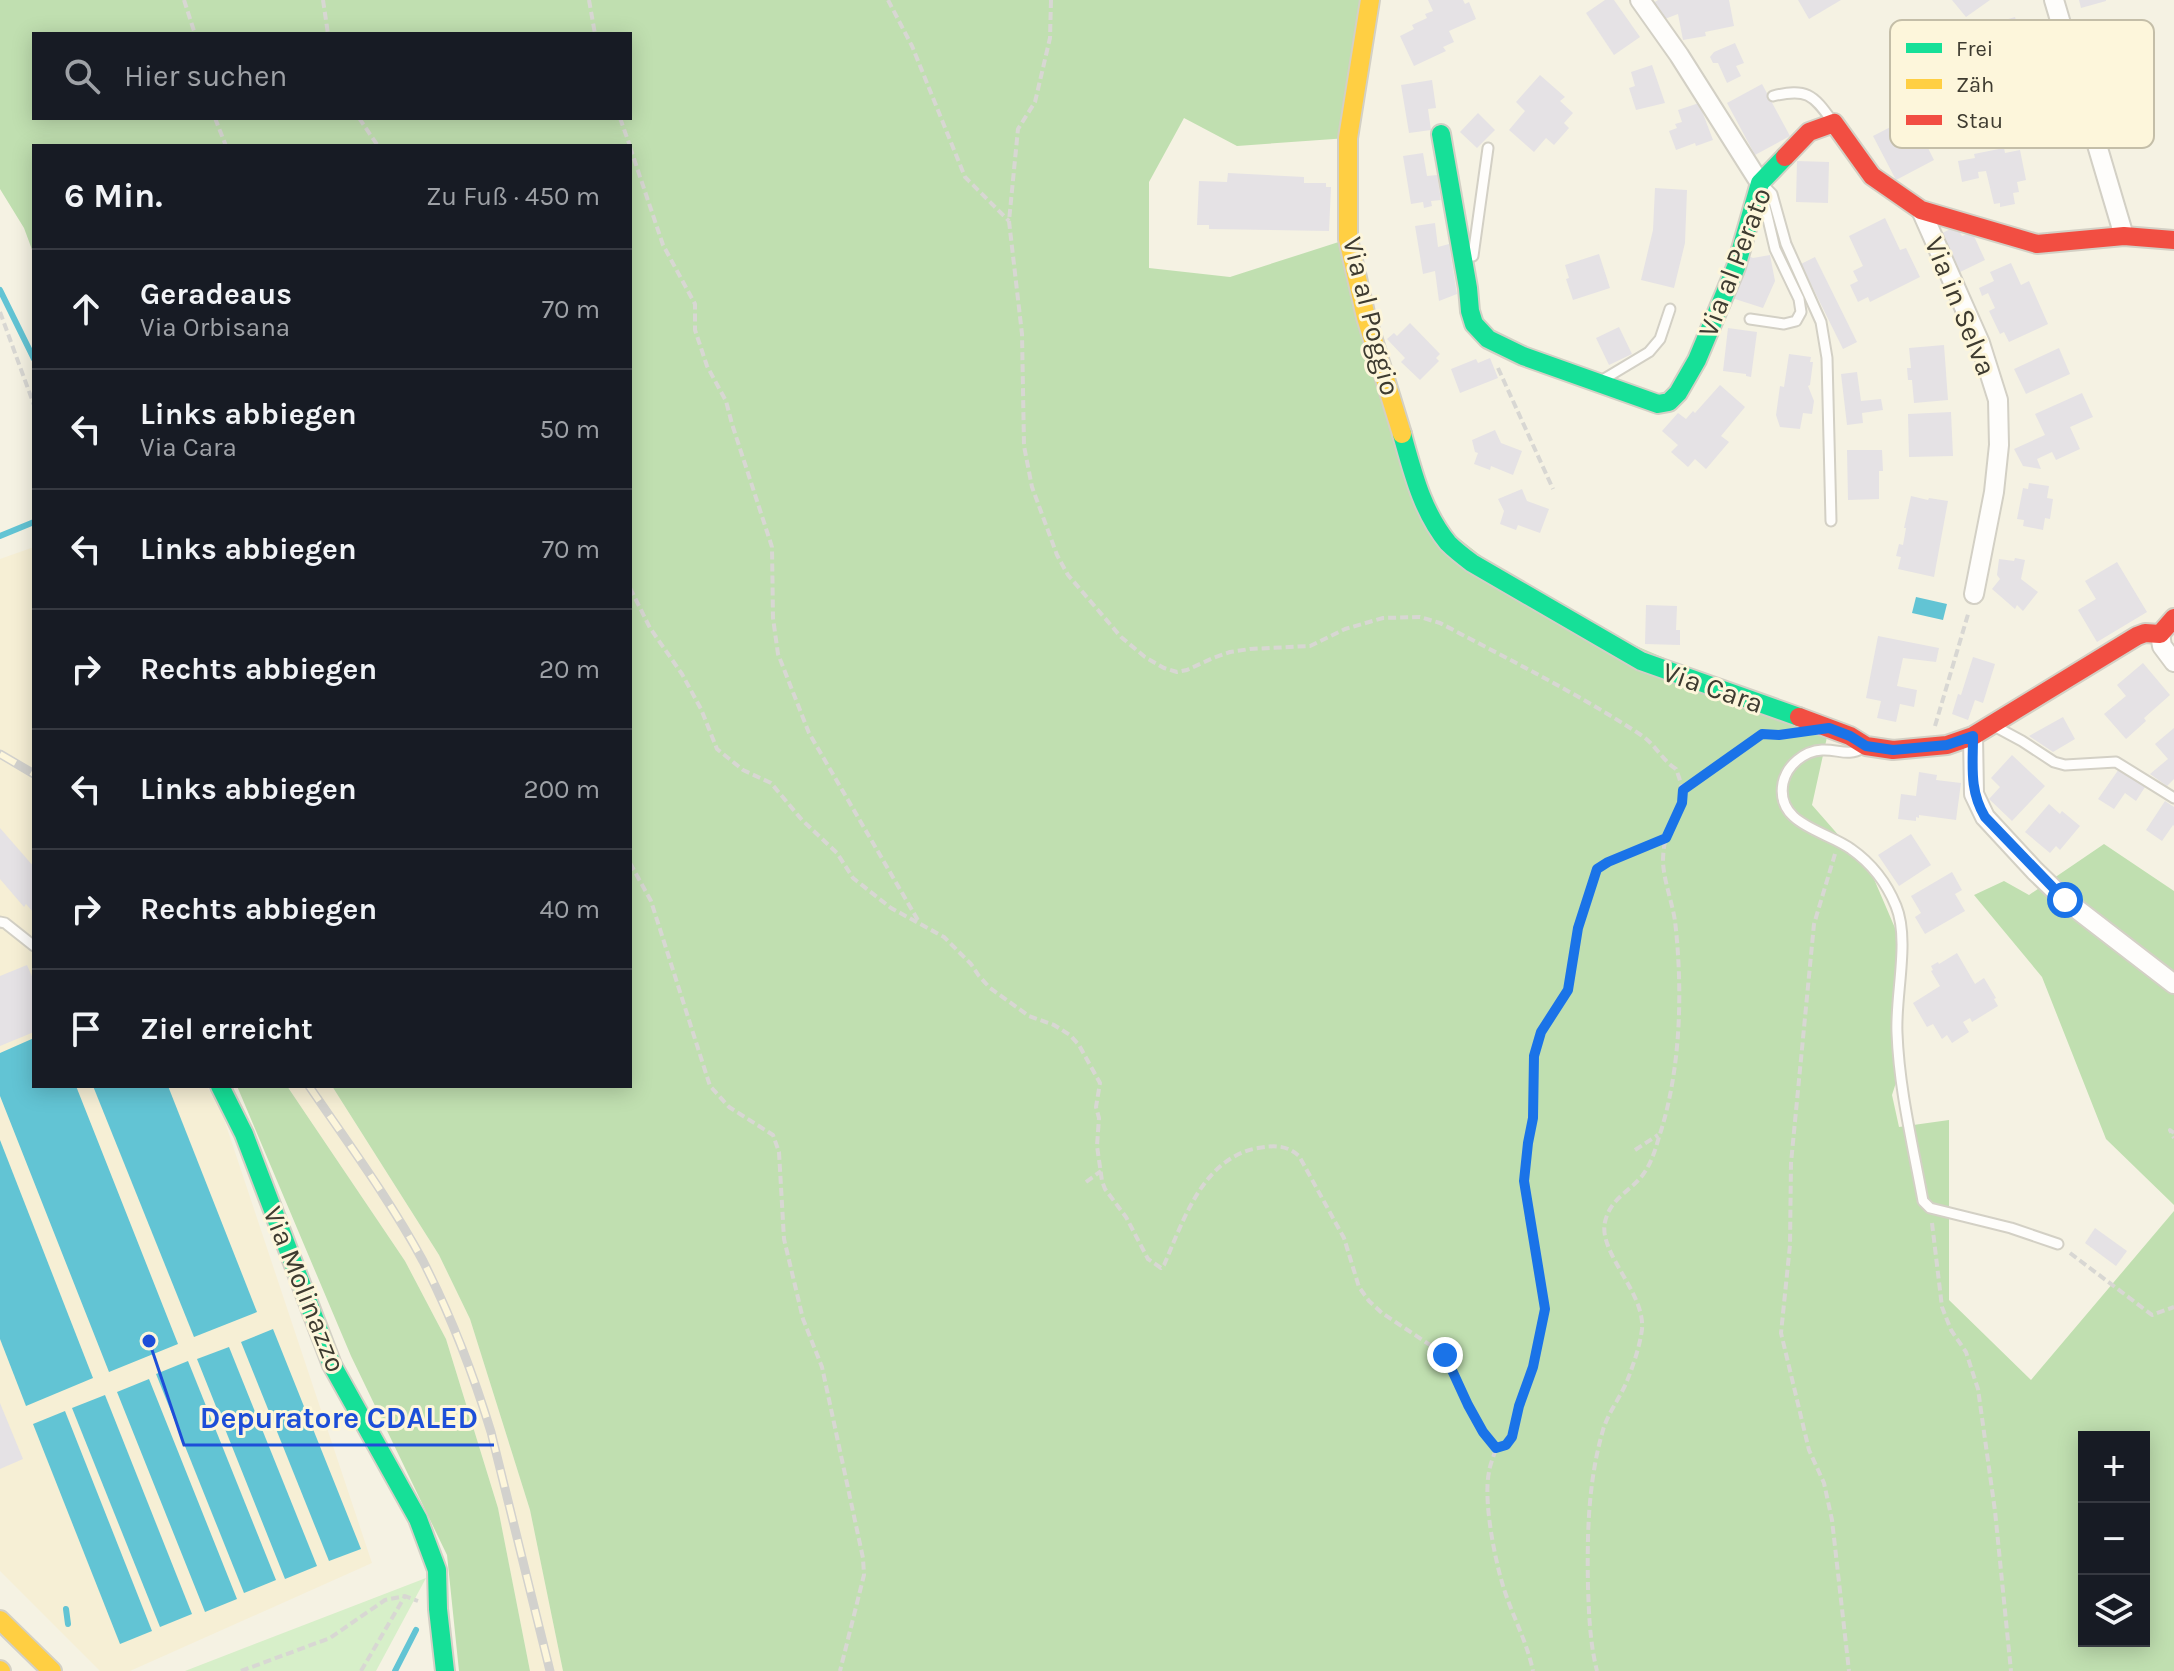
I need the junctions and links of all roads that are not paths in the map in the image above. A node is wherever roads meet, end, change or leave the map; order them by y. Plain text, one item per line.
1 (1370, 0) edge
2 (1640, 0) edge
3 (2054, 0) edge
4 (2060, 20) edge
5 (1773, 96) dead end
6 (1834, 123) junction
7 (1441, 134) dead end
8 (1488, 148) dead end
9 (2098, 148) edge
10 (1760, 183) junction
11 (1921, 210) junction
12 (2124, 236) junction
13 (2174, 240) edge
14 (1468, 288) junction
15 (1670, 309) dead end
16 (1750, 319) dead end
17 (1598, 382) junction
18 (1831, 521) dead end
19 (1472, 563) joint
20 (1974, 594) road end
21 (2174, 618) edge
22 (2160, 634) junction
23 (2174, 662) edge
24 (1993, 725) junction
25 (1973, 736) junction
26 (1866, 746) junction
27 (2174, 798) edge
28 (0, 922) edge
29 (32, 944) edge
30 (2174, 984) edge
31 (221, 1088) edge
32 (2058, 1244) road end
33 (0, 1620) edge
34 (52, 1671) edge
35 (445, 1671) edge

1 - 19 main road, Via al Poggio
2 - 10 street
3 - 4 street
5 - 6 lane
6 - 10 main road, Via al Perato
6 - 11 main road
7 - 14 main road, Via al Perato
8 - 14 lane
9 - 12 street
10 - 16 lane
10 - 17 main road, Via al Perato
10 - 18 lane
11 - 12 main road
11 - 20 street, Via in Selva
12 - 13 main road
14 - 17 main road, Via al Perato
15 - 17 lane
19 - 26 main road, Via Cara
21 - 22 main road
22 - 23 street
22 - 24 main road, Via Cara
24 - 25 main road, Via Cara
24 - 27 lane
25 - 26 main road, Via Cara
25 - 30 street
26 - 32 lane
28 - 29 lane
31 - 35 main road, Via Molinazzo
33 - 34 main road

